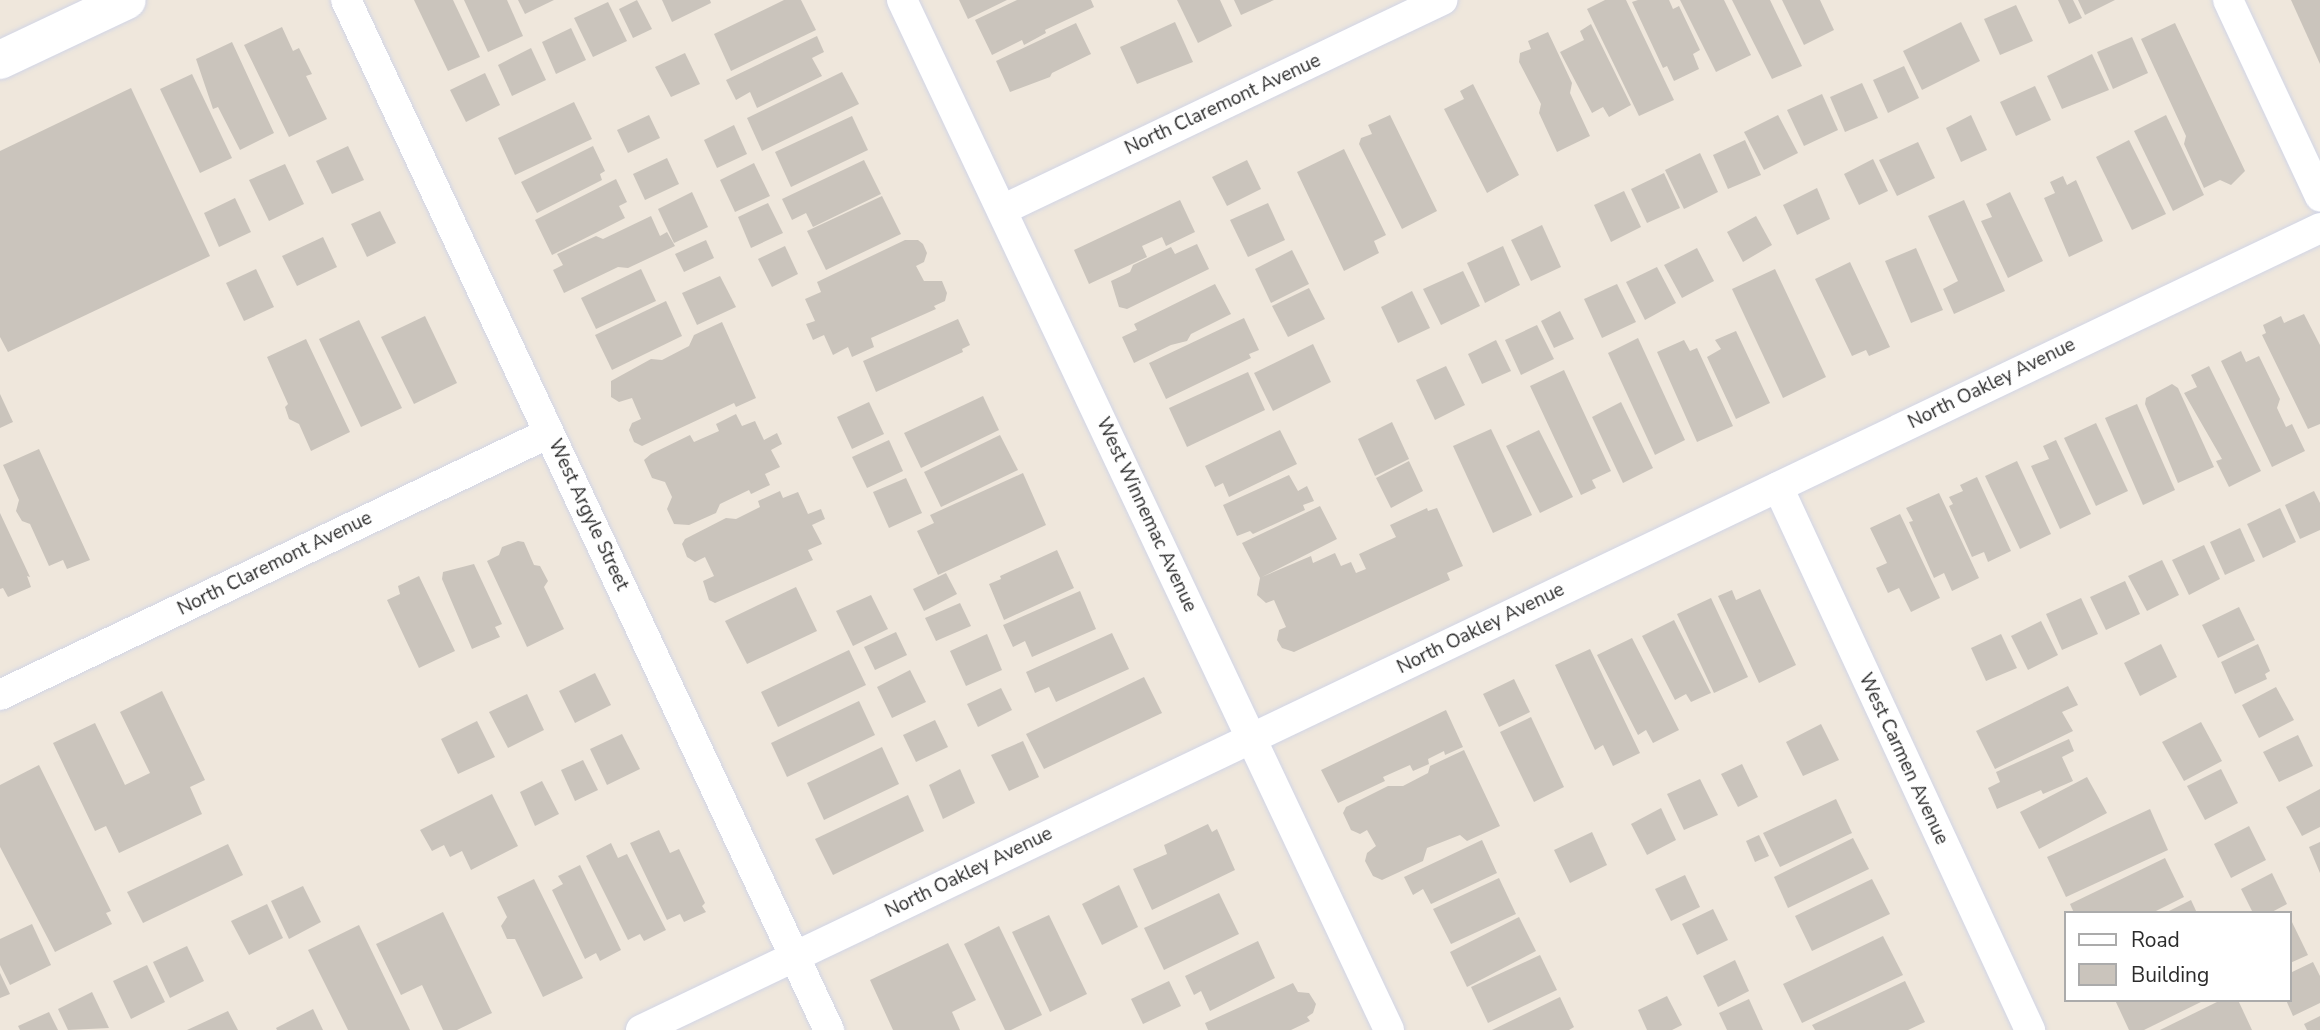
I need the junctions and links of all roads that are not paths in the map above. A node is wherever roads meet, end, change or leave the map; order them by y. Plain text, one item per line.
1 (127, 0) edge
2 (346, 0) edge
3 (902, 0) edge
4 (1443, 0) edge
5 (2228, 0) edge
6 (0, 60) edge
7 (2320, 196) edge
8 (1002, 210) junction
9 (2320, 228) edge
10 (549, 432) junction
11 (1778, 487) junction
12 (0, 695) edge
13 (1252, 738) junction
14 (795, 956) junction
15 (641, 1030) edge
16 (829, 1030) edge
17 (1389, 1030) edge
18 (2030, 1030) edge

1 - 6 main road
2 - 10 street, West Argyle Street
3 - 8 street, West Winnemac Avenue
4 - 8 street, North Claremont Avenue
5 - 7 street
8 - 13 street, West Winnemac Avenue
9 - 11 street, North Oakley Avenue
10 - 12 street, North Claremont Avenue
10 - 14 street, West Argyle Street
11 - 13 street, North Oakley Avenue
11 - 18 street, West Carmen Avenue
13 - 14 street, North Oakley Avenue
13 - 17 street, West Winnemac Avenue
14 - 15 street, North Oakley Avenue
14 - 16 street, West Argyle Street

